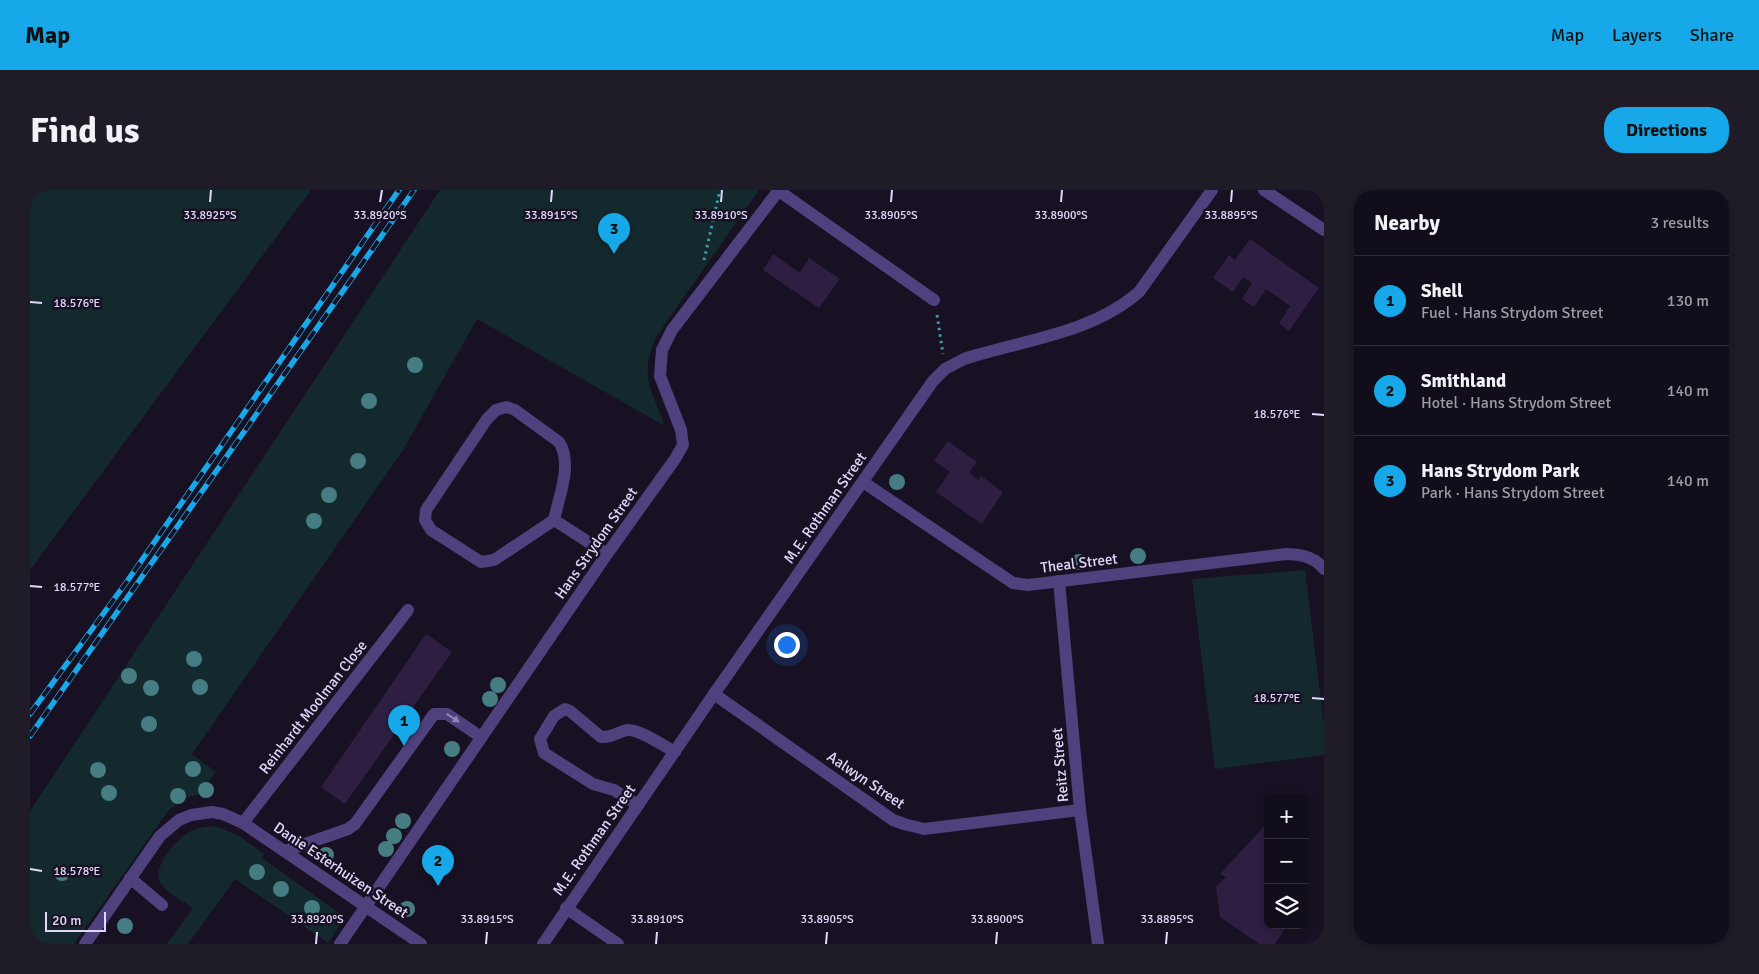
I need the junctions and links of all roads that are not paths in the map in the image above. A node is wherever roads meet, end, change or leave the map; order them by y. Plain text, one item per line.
1 (1212, 190) edge
2 (1264, 190) edge
3 (779, 191) edge
4 (1324, 230) edge
5 (934, 300) road end
6 (863, 482) junction
7 (554, 520) junction
8 (607, 554) junction
9 (1324, 570) edge
10 (1059, 582) junction
11 (408, 610) dead end
12 (714, 694) junction
13 (481, 737) junction
14 (675, 752) junction
15 (638, 805) junction
16 (1080, 810) junction
17 (243, 823) junction
18 (285, 851) junction
19 (130, 878) junction
20 (162, 905) dead end
21 (366, 906) junction
22 (566, 908) junction
23 (85, 944) edge
24 (340, 944) edge
25 (421, 944) edge
26 (543, 944) edge
27 (618, 944) edge
28 (1098, 944) edge

1 - 6 street, M.E. Rothman Street
2 - 4 street
3 - 5 street
3 - 8 street, Hans Strydom Street
6 - 10 street, Theal Street
6 - 12 street, M.E. Rothman Street
7 - 7 street
7 - 8 street
8 - 13 street, Hans Strydom Street
9 - 10 street, Theal Street
10 - 16 street, Reitz Street
11 - 17 street, Reinhardt Moolman Close
12 - 14 street, M.E. Rothman Street
12 - 16 street, Aalwyn Street
18 -> 13 street
13 - 21 street, Hans Strydom Street
14 - 15 street, M.E. Rothman Street
14 - 15 street
15 - 22 street, M.E. Rothman Street
16 - 28 street, Reitz Street
17 - 18 street, Danie Esterhuizen Street
17 - 19 street, Danie Esterhuizen Street
18 - 21 street, Danie Esterhuizen Street
19 - 20 street
19 - 23 street, Danie Esterhuizen Street
21 - 24 street, Hans Strydom Street
21 - 25 street, Danie Esterhuizen Street
22 - 26 street, M.E. Rothman Street
22 - 27 street

